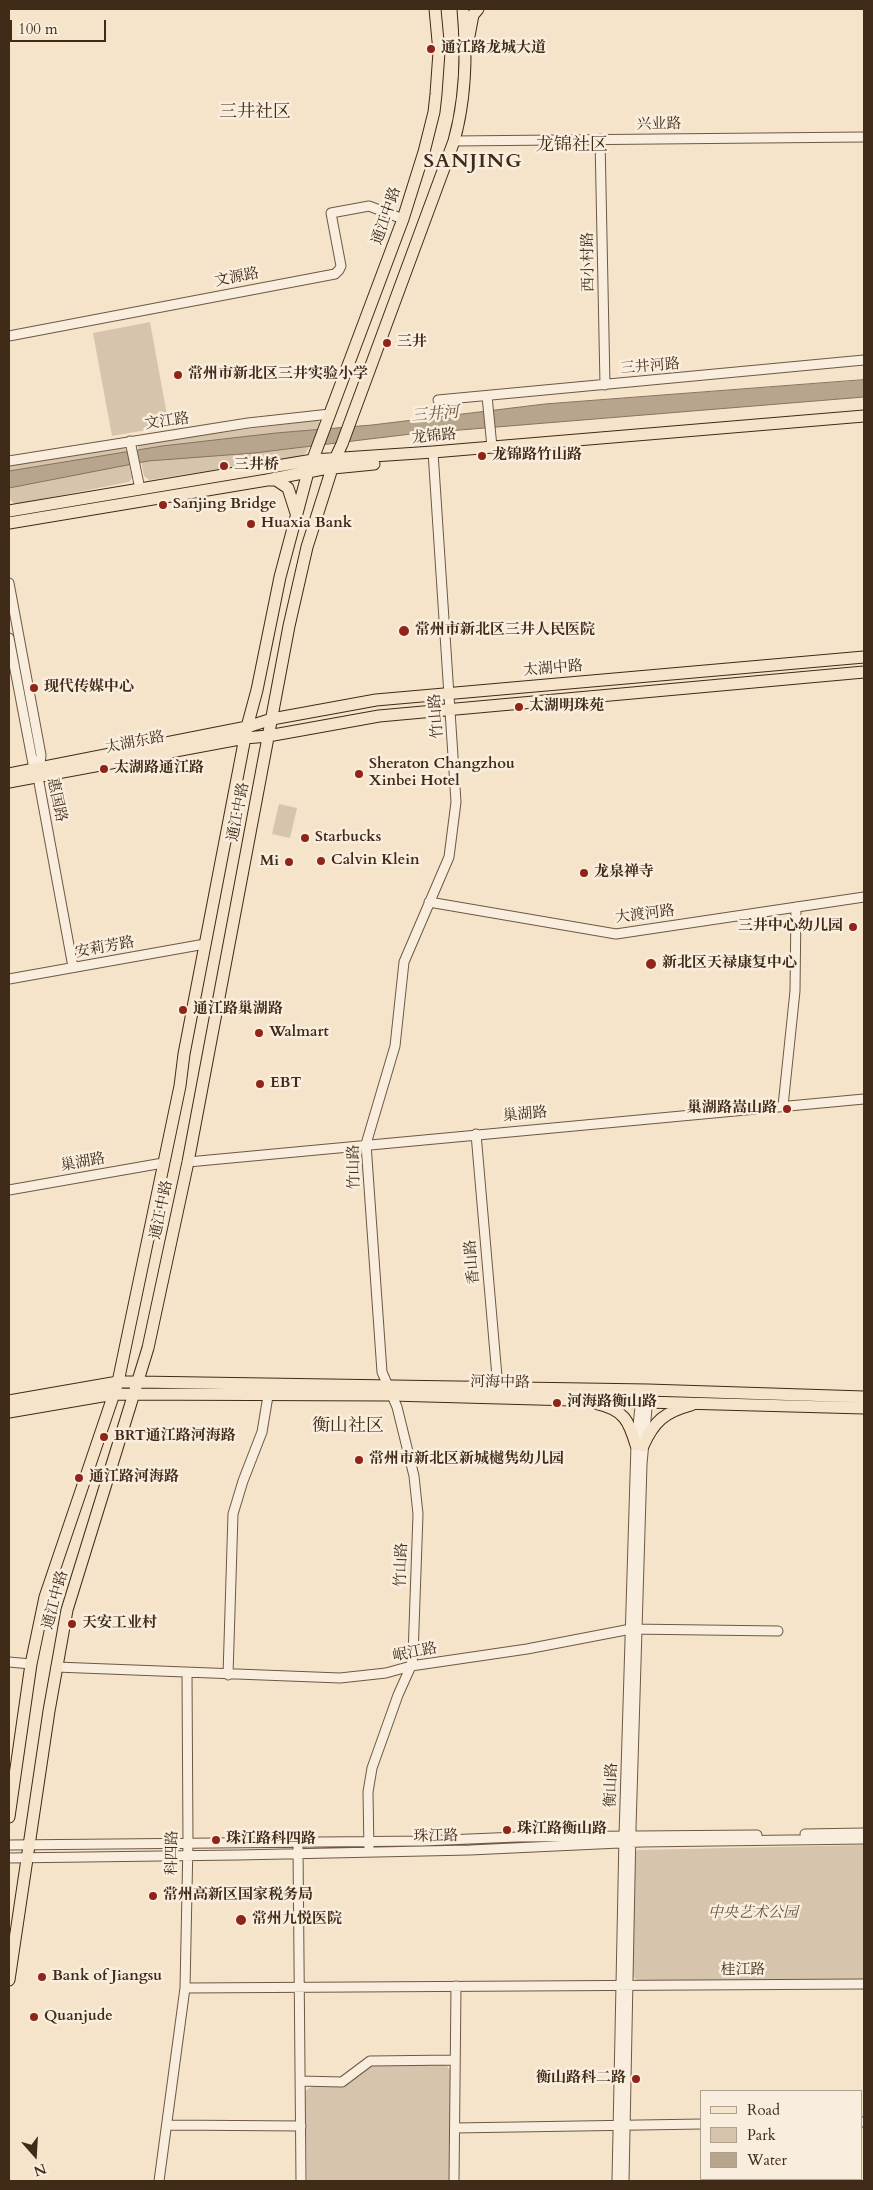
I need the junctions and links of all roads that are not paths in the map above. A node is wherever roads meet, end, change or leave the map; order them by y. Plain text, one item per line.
1 (426, 9) edge
2 (435, 9) edge
3 (463, 9) edge
4 (478, 9) edge
5 (438, 39) junction
6 (465, 67) junction
7 (864, 136) edge
8 (600, 139) junction
9 (454, 141) junction
10 (403, 218) junction
11 (9, 336) edge
12 (864, 360) edge
13 (605, 385) junction
14 (487, 396) junction
15 (438, 400) dead end
16 (864, 416) edge
17 (328, 419) junction
18 (864, 421) edge
19 (130, 445) junction
20 (492, 447) junction
21 (434, 455) junction
22 (313, 460) junction
23 (9, 461) edge
24 (333, 464) junction
25 (308, 472) junction
26 (267, 480) junction
27 (140, 489) junction
28 (297, 510) junction
29 (9, 511) edge
30 (9, 523) edge
31 (9, 583) edge
32 (9, 638) edge
33 (864, 657) edge
34 (864, 672) edge
35 (449, 693) junction
36 (450, 709) junction
37 (272, 719) junction
38 (246, 732) junction
39 (268, 736) junction
40 (37, 771) junction
41 (9, 774) edge
42 (9, 782) edge
43 (864, 896) edge
44 (429, 902) junction
45 (796, 907) junction
46 (205, 944) junction
47 (73, 967) junction
48 (9, 979) edge
49 (864, 1098) edge
50 (782, 1106) junction
51 (476, 1134) junction
52 (366, 1144) junction
53 (188, 1162) junction
54 (163, 1163) junction
55 (9, 1190) edge
56 (118, 1382) junction
57 (138, 1382) junction
58 (498, 1388) junction
59 (389, 1391) junction
60 (114, 1394) junction
61 (135, 1394) junction
62 (644, 1395) junction
63 (268, 1396) junction
64 (864, 1397) edge
65 (574, 1399) junction
66 (9, 1402) edge
67 (705, 1402) junction
68 (864, 1408) edge
69 (9, 1412) edge
70 (640, 1446) junction
71 (634, 1629) junction
72 (778, 1631) dead end
73 (9, 1662) edge
74 (31, 1664) junction
75 (411, 1666) junction
76 (56, 1667) junction
77 (187, 1674) junction
78 (228, 1675) junction
79 (9, 1818) edge
80 (864, 1833) edge
81 (864, 1839) edge
82 (628, 1840) junction
83 (298, 1842) junction
84 (369, 1842) junction
85 (188, 1843) junction
86 (28, 1844) junction
87 (9, 1845) edge
88 (369, 1852) junction
89 (298, 1853) junction
90 (187, 1855) junction
91 (26, 1857) junction
92 (9, 1858) edge
93 (9, 1980) edge
94 (864, 1984) edge
95 (624, 1985) junction
96 (456, 1986) junction
97 (299, 1987) junction
98 (185, 1988) junction
99 (455, 2060) junction
100 (300, 2081) junction
101 (622, 2124) junction
102 (700, 2124) edge
103 (167, 2125) junction
104 (301, 2126) junction
105 (455, 2128) junction
106 (159, 2181) edge
107 (300, 2181) edge
108 (454, 2181) edge
109 (617, 2181) edge
110 (624, 2181) edge

1 - 5 main road
2 - 5 main road, 通江中路
3 - 6 main road
4 - 6 main road
5 - 10 main road, 通江中路
6 - 9 main road
7 - 8 street, 兴业路
8 - 9 street, 兴业路
8 - 13 street, 西小村路
9 - 24 main road, 通江中路
10 - 11 street, 文源路
10 - 17 main road, 通江中路
12 - 13 street, 三井河路
13 - 14 street, 三井河路
14 - 15 street, 三井河路
14 - 20 street
16 - 20 main road, 龙锦路
17 - 19 street, 文江路
17 - 22 main road
18 - 21 main road, 龙锦路
19 - 23 street, 文江路
19 - 27 street
20 - 21 main road, 龙锦路
21 - 24 main road, 龙锦路
21 - 35 street, 竹山路
22 - 24 main road, 龙锦路
22 - 25 main road
22 - 27 main road, 龙锦路
24 - 25 main road, 龙锦路
24 - 37 main road, 通江中路
25 - 26 main road, 龙锦路
25 - 28 main road, 通江中路
26 - 28 main road
26 - 30 main road, 龙锦路
27 - 29 main road, 龙锦路
28 - 38 main road, 通江中路
31 - 40 street
32 - 40 street, 惠国路
33 - 35 main road, 太湖中路
34 - 36 main road, 太湖中路
35 - 36 street, 竹山路
35 - 37 main road, 太湖中路
36 - 39 main road, 太湖中路
36 - 44 street, 竹山路
37 - 38 main road, 太湖中路
37 - 39 main road, 通江中路
38 - 39 main road, 太湖东路
38 - 40 main road, 太湖东路
38 - 46 main road, 通江中路
39 - 53 main road, 通江中路
40 - 41 main road, 太湖东路
40 - 42 main road, 太湖东路
40 - 47 street, 惠国路
43 - 45 street, 大渡河路
44 - 45 street, 大渡河路
44 - 52 street, 竹山路
45 - 50 street
46 - 47 street, 安莉芳路
46 - 54 main road, 通江中路
47 - 48 street, 安莉芳路
49 - 50 street, 巢湖路
50 - 51 street, 巢湖路
51 - 52 street, 巢湖路
51 - 58 street, 香山路
52 - 53 street, 巢湖路
52 - 59 street, 竹山路
53 - 57 main road, 通江中路
54 - 55 street, 巢湖路
54 - 56 main road, 通江中路
56 - 57 main road, 河海中路
56 - 60 main road, 通江中路
56 - 66 main road, 河海中路
57 - 59 main road, 河海中路
57 - 61 main road, 通江中路
58 - 59 main road, 河海中路
58 - 62 main road, 河海中路
59 - 63 main road, 河海中路
59 - 65 main road, 河海中路
59 - 75 street, 竹山路
60 - 61 main road, 河海中路
60 - 69 main road, 河海中路
60 - 74 main road, 通江中路
61 - 63 main road, 河海中路
61 - 76 main road, 通江中路
62 - 64 main road, 河海中路
62 - 65 main road, 河海中路
62 - 67 main road, 河海中路
62 - 70 street, 衡山路
63 - 78 street
65 - 70 main road
67 - 68 main road, 河海中路
67 - 70 main road
70 - 71 street, 衡山路
71 - 72 street, 岷江路
71 - 75 street, 岷江路
71 - 82 street, 衡山路
73 - 74 street
74 - 79 main road, 通江中路
75 - 78 street, 岷江路
75 - 84 street, 竹山路
76 - 77 street, 岷江路
76 - 86 main road, 通江中路
77 - 78 street, 岷江路
77 - 85 street, 科四路
80 - 82 street, 珠江路
81 - 82 street, 珠江路
82 - 84 street, 珠江路
82 - 88 street, 珠江路
82 - 95 street, 衡山路
83 - 84 street, 珠江路
83 - 85 street, 珠江路
83 - 89 street
84 - 88 street, 竹山路
85 - 86 street, 珠江路
85 - 90 street, 科四路
86 - 87 street, 珠江路
86 - 91 main road, 通江中路
88 - 89 street, 珠江路
89 - 90 street, 珠江路
89 - 97 street
90 - 91 street, 珠江路
90 - 98 street, 科四路
91 - 92 street, 珠江路
91 - 93 main road, 通江中路
94 - 95 street, 桂江路
95 - 96 street, 桂江路
95 - 101 street, 衡山路
96 - 97 street, 桂江路
96 - 99 street
97 - 98 street, 桂江路
97 - 100 street
98 - 103 street, 科四路
99 - 100 street
99 - 105 street
100 - 104 street
101 - 102 street
101 - 105 street
101 - 109 street, 衡山路
101 - 110 street, 衡山路
103 - 104 street
103 - 106 street, 科四路
104 - 107 street
105 - 108 street

